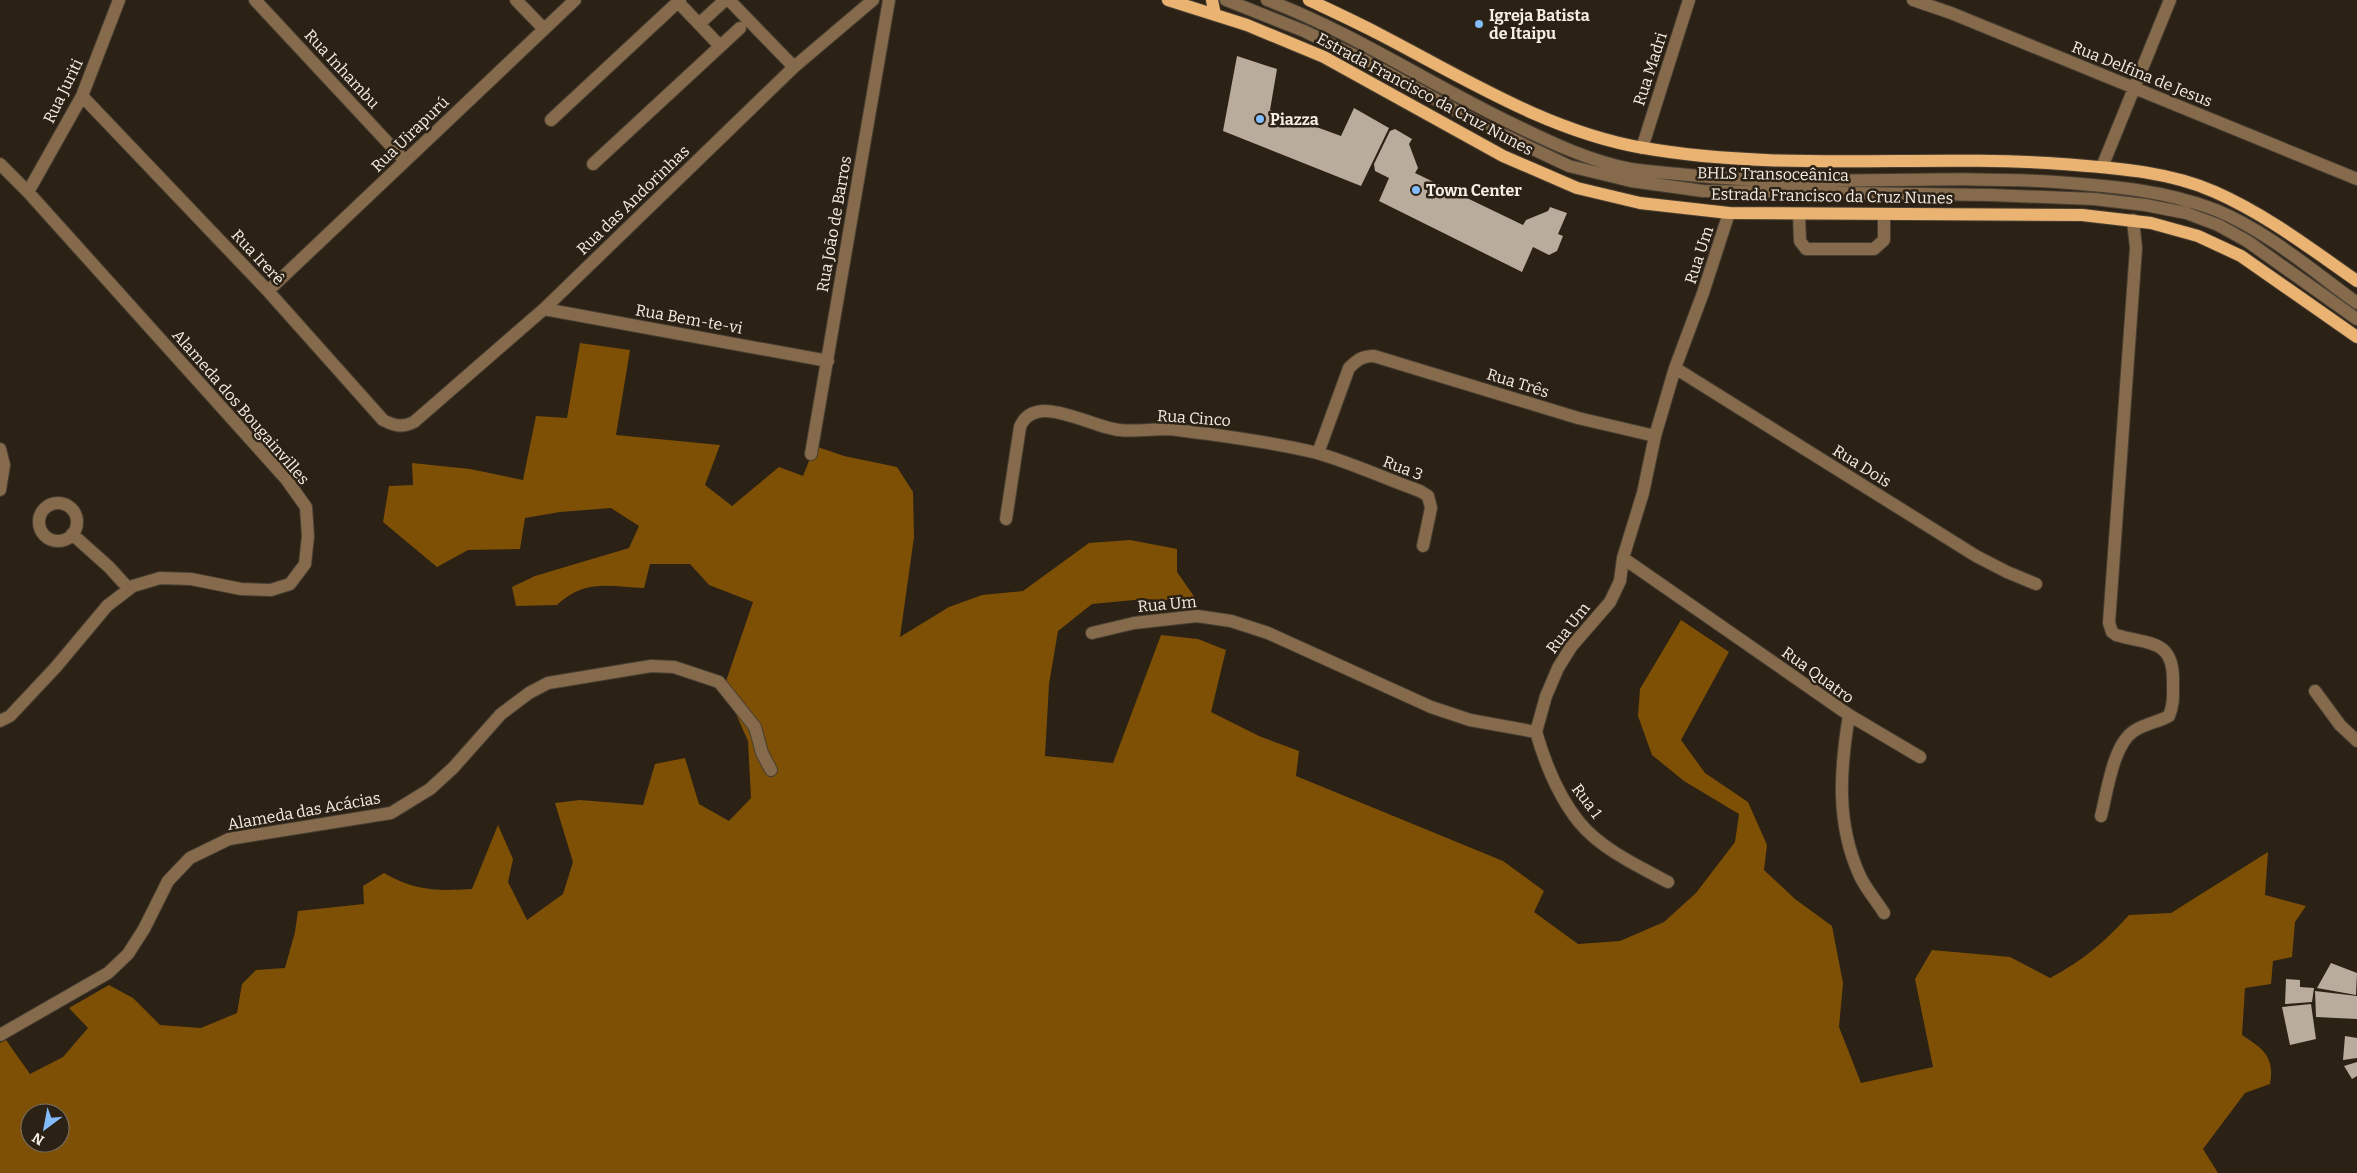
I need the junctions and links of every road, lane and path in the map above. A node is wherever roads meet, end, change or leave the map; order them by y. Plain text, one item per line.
1 (119, 0) edge
2 (255, 0) edge
3 (516, 0) edge
4 (575, 0) edge
5 (725, 0) edge
6 (729, 0) edge
7 (873, 0) edge
8 (889, 0) edge
9 (1168, 0) edge
10 (1212, 0) edge
11 (1226, 0) edge
12 (1267, 0) edge
13 (1309, 0) edge
14 (1689, 0) edge
15 (1913, 0) edge
16 (2170, 0) edge
17 (679, 1) edge
18 (1215, 15) junction
19 (699, 24) junction
20 (740, 28) dead end
21 (544, 29) junction
22 (720, 46) junction
23 (794, 67) junction
24 (2134, 88) junction
25 (82, 96) junction
26 (551, 120) dead end
27 (1642, 148) junction
28 (405, 161) junction
29 (0, 164) edge
30 (593, 164) dead end
31 (2102, 167) junction
32 (2357, 179) edge
33 (28, 192) junction
34 (1729, 214) junction
35 (1799, 214) junction
36 (1884, 214) junction
37 (2134, 220) junction
38 (2357, 281) edge
39 (268, 291) junction
40 (2357, 303) edge
41 (544, 309) junction
42 (2357, 319) edge
43 (2357, 337) edge
44 (828, 361) junction
45 (1675, 368) junction
46 (414, 422) joint
47 (1655, 436) junction
48 (0, 449) edge
49 (811, 454) dead end
50 (1318, 454) junction
51 (0, 490) edge
52 (1006, 519) dead end
53 (72, 534) dead end
54 (1424, 546) dead end
55 (1623, 558) junction
56 (2036, 584) dead end
57 (129, 589) junction
58 (1092, 633) dead end
59 (2315, 690) dead end
60 (1849, 715) junction
61 (0, 721) edge
62 (1536, 732) junction
63 (2357, 741) edge
64 (1920, 757) dead end
65 (771, 770) dead end
66 (2101, 816) dead end
67 (1668, 882) dead end
68 (1884, 913) dead end
69 (0, 1035) edge

1 - 25 street, Rua Juriti
2 - 28 street, Rua Inhambu
3 - 21 street
4 - 21 street, Rua Uirapurú
5 - 19 street
6 - 23 street
7 - 23 street, Rua das Andorinhas
8 - 44 street, Rua João de Barros
9 - 18 main road, Estrada Francisco da Cruz Nunes
10 - 18 main road
11 - 42 street, BHLS Transoceânica
12 - 40 street, BHLS Transoceânica
13 - 27 main road, Estrada Francisco da Cruz Nunes
14 - 27 street, Rua Madri
15 - 24 street, Rua Delfina de Jesus
16 - 24 street
17 - 19 street
17 - 26 street
18 - 34 main road, Estrada Francisco da Cruz Nunes
19 - 22 street
20 - 22 street
21 - 28 street, Rua Uirapurú
22 - 30 street
23 - 41 street, Rua das Andorinhas
24 - 31 street
24 - 32 street, Rua Delfina de Jesus
25 - 33 street, Rua Juriti
25 - 39 street, Rua Irerê
27 - 31 main road, Estrada Francisco da Cruz Nunes
28 - 39 street, Rua Uirapurú
29 - 33 street, Alameda dos Bougainvilles
31 - 38 main road, Estrada Francisco da Cruz Nunes
33 - 57 street, Alameda dos Bougainvilles
34 - 35 main road, Estrada Francisco da Cruz Nunes
34 - 45 street, Rua Um
35 - 36 main road, Estrada Francisco da Cruz Nunes
35 - 36 street
36 - 37 main road, Estrada Francisco da Cruz Nunes
37 - 43 main road, Estrada Francisco da Cruz Nunes
37 - 66 street
39 - 46 street, Rua Irerê
41 - 44 street, Rua Bem-te-vi
41 - 46 street, Rua das Andorinhas
44 - 49 street, Rua João de Barros
45 - 47 street, Rua Um
45 - 56 street, Rua Dois
47 - 50 street, Rua Três
47 - 55 street, Rua Um
48 - 51 street
50 - 52 street, Rua Cinco
50 - 54 street, Rua 3
53 - 57 street
55 - 60 street, Rua Quatro
55 - 62 street, Rua Um
57 - 61 street, Alameda dos Bougainvilles
58 - 62 street, Rua Um
59 - 63 street
60 - 64 street
60 - 68 street, Rua Quatro
62 - 67 street, Rua 1
65 - 69 street, Alameda das Acácias

